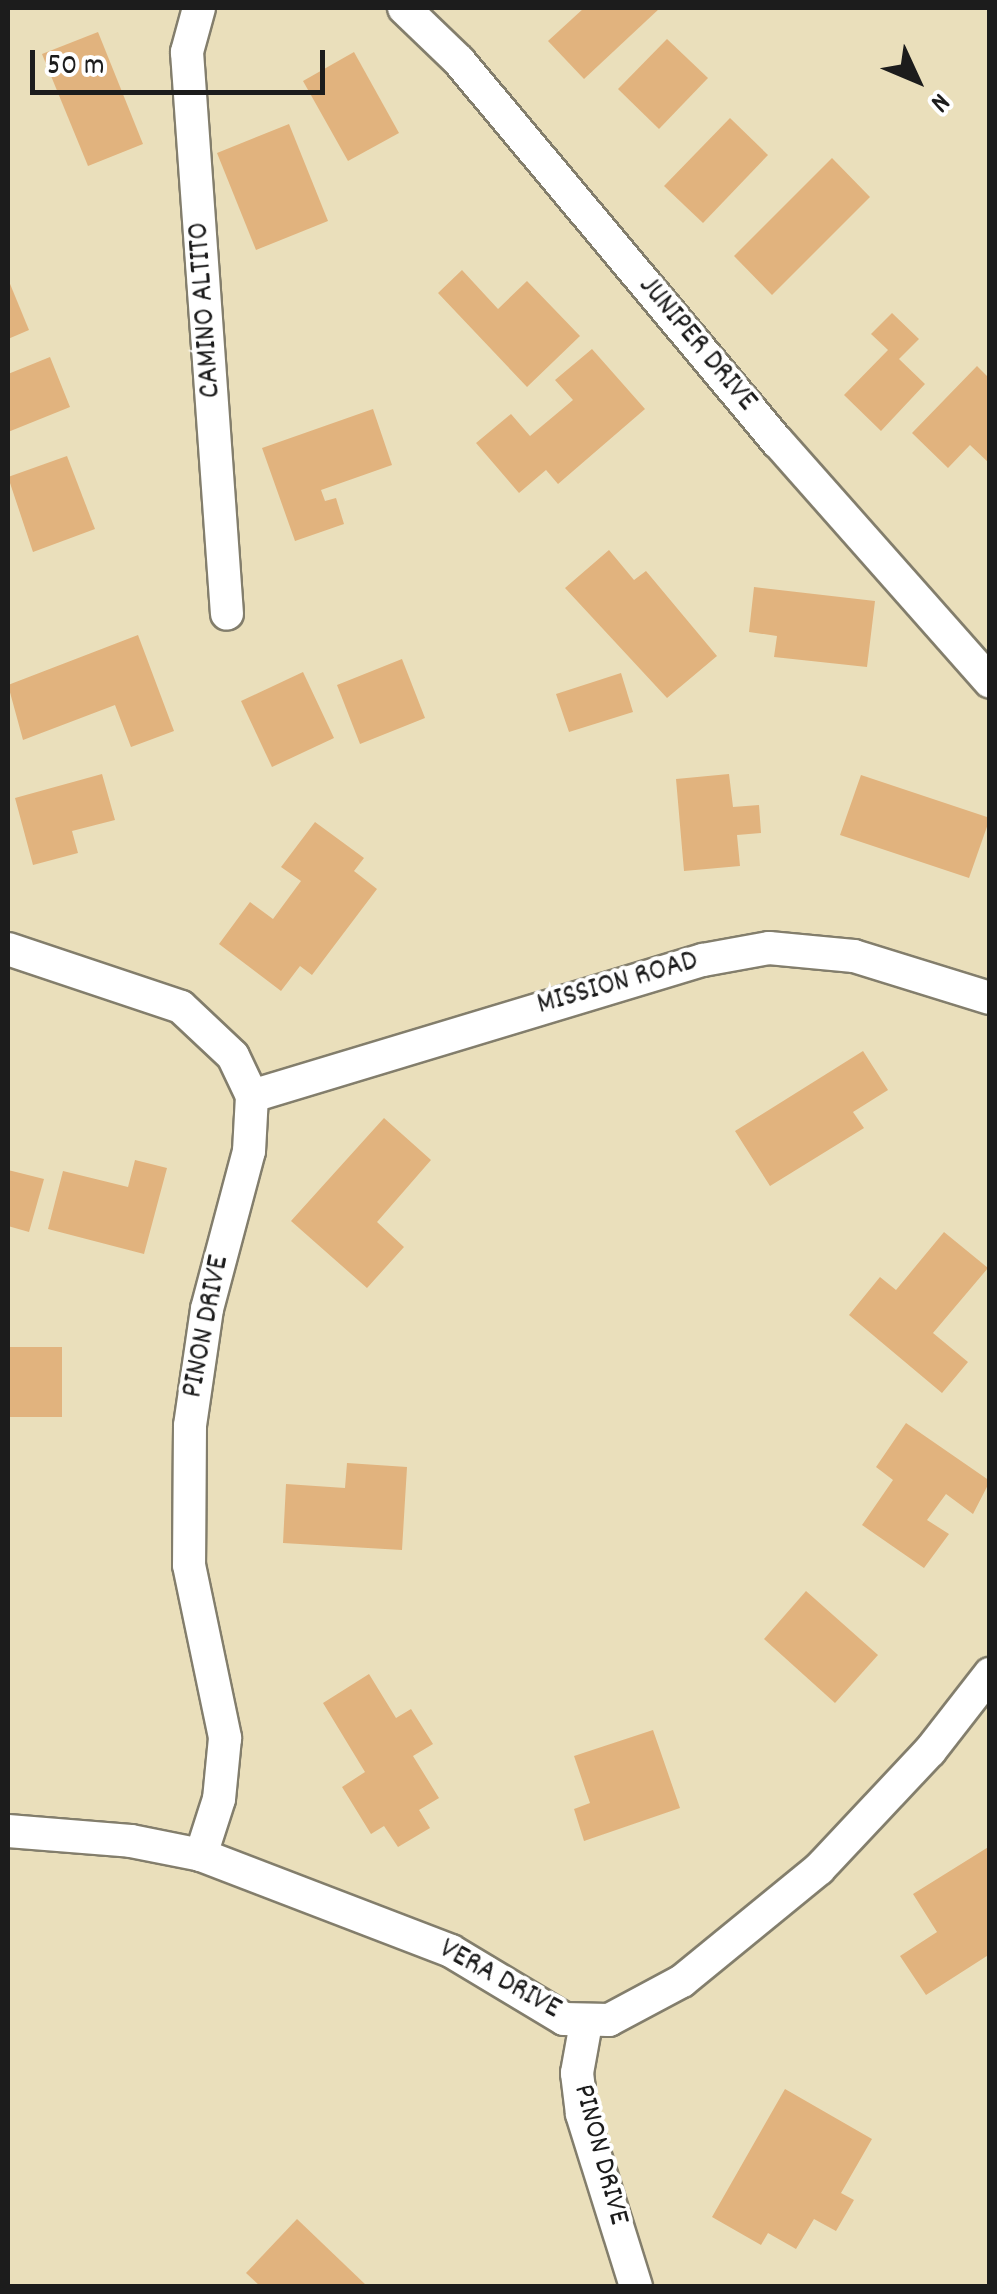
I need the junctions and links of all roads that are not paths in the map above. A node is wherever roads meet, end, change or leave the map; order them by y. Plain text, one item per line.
1 (199, 8) edge
2 (404, 8) edge
3 (227, 614) dead end
4 (990, 682) edge
5 (8, 948) edge
6 (990, 998) edge
7 (252, 1096) junction
8 (990, 1674) edge
9 (8, 1831) edge
10 (200, 1855) junction
11 (586, 2022) junction
12 (636, 2286) edge

1 - 3 street, CAMINO ALTITO
2 - 4 street, JUNIPER DRIVE
5 - 7 street
6 - 7 street, MISSION ROAD
7 - 10 street, PINON DRIVE
8 - 11 street, VERA DRIVE
9 - 10 street, VERA DRIVE
10 - 11 street, VERA DRIVE
11 - 12 street, PINON DRIVE

